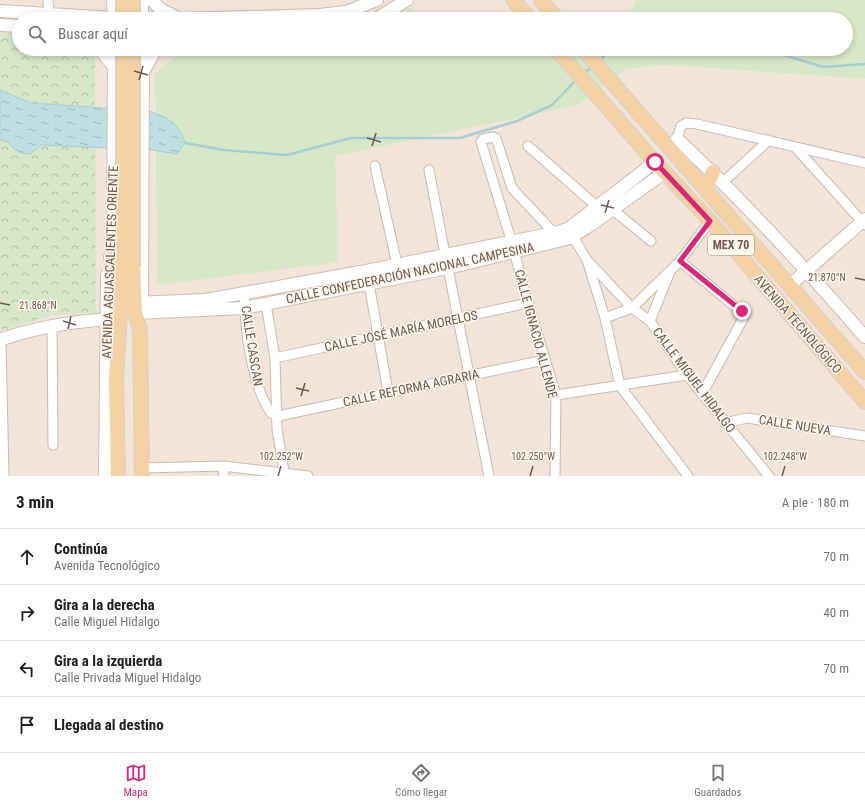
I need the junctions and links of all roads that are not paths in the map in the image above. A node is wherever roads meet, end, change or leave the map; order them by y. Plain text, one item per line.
1 (48, 0) edge
2 (113, 0) edge
3 (123, 0) edge
4 (133, 0) edge
5 (142, 0) edge
6 (152, 0) edge
7 (377, 0) edge
8 (407, 0) edge
9 (513, 0) edge
10 (541, 0) edge
11 (0, 11) edge
12 (16, 12) edge
13 (49, 12) edge
14 (116, 12) edge
15 (119, 12) edge
16 (133, 12) edge
17 (142, 12) edge
18 (166, 12) edge
19 (346, 12) edge
20 (387, 12) edge
21 (524, 12) edge
22 (551, 12) edge
23 (0, 24) edge
24 (12, 25) edge
25 (104, 56) edge
26 (114, 56) edge
27 (123, 56) edge
28 (133, 56) edge
29 (143, 56) edge
30 (151, 56) edge
31 (563, 56) edge
32 (589, 56) edge
33 (114, 73) junction
34 (143, 77) junction
35 (660, 135) junction
36 (677, 139) junction
37 (769, 140) junction
38 (528, 146) dead end
39 (796, 148) junction
40 (865, 163) edge
41 (375, 166) dead end
42 (660, 167) junction
43 (428, 170) dead end
44 (718, 177) junction
45 (705, 189) junction
46 (606, 210) junction
47 (710, 221) junction
48 (864, 222) edge
49 (554, 233) junction
50 (570, 233) junction
51 (651, 241) dead end
52 (513, 246) junction
53 (113, 249) junction
54 (445, 254) junction
55 (587, 260) junction
56 (680, 261) junction
57 (397, 264) junction
58 (128, 265) junction
59 (448, 268) junction
60 (806, 270) junction
61 (671, 271) junction
62 (367, 277) junction
63 (761, 281) junction
64 (789, 286) junction
65 (244, 293) junction
66 (266, 304) junction
67 (528, 304) junction
68 (138, 308) junction
69 (244, 308) junction
70 (632, 308) junction
71 (605, 318) junction
72 (458, 319) junction
73 (107, 320) junction
74 (650, 321) junction
75 (52, 325) junction
76 (377, 336) junction
77 (865, 337) edge
78 (0, 340) edge
79 (275, 358) junction
80 (544, 360) junction
81 (865, 372) edge
82 (687, 375) junction
83 (470, 376) junction
84 (116, 379) junction
85 (620, 386) junction
86 (388, 392) junction
87 (702, 394) junction
88 (556, 395) junction
89 (865, 402) edge
90 (278, 416) junction
91 (725, 423) junction
92 (865, 436) edge
93 (53, 445) dead end
94 (223, 466) junction
95 (143, 472) edge
96 (284, 472) junction
97 (4, 476) edge
98 (105, 476) edge
99 (118, 476) edge
100 (224, 476) edge
101 (308, 476) edge
102 (489, 476) edge
103 (555, 476) edge
104 (688, 476) edge
105 (769, 476) edge

1 - 13 street
2 - 14 street
3 - 15 main road, bridge
4 - 16 main road, bridge
5 - 17 street
6 - 18 street
7 - 19 street
8 - 20 street
9 - 21 main road
10 - 22 main road
11 - 12 street
23 - 24 street
25 - 33 street
26 - 33 street, AVENIDA AGUASCALIENTES ORIENTE
27 - 58 main road, AVENIDA AGUASCALIENTES ORIENTE, bridge
28 - 58 main road, AVENIDA AGUASCALIENTES ORIENTE, bridge
29 - 34 street, AVENIDA AGUASCALIENTES ORIENTE
30 - 34 street
31 - 42 main road, AVENIDA TECNOLÓGICO / MEX 70
32 - 35 main road, AVENIDA TECNOLÓGICO / MEX 70
33 - 34 street
33 - 53 street, AVENIDA AGUASCALIENTES ORIENTE
34 - 68 street, AVENIDA AGUASCALIENTES ORIENTE
35 - 36 main road
35 - 45 main road, AVENIDA TECNOLÓGICO / MEX 70
36 - 37 street
36 - 44 street
37 - 39 street
37 - 44 street
38 - 46 street
39 - 40 street
39 - 48 street
41 - 57 street
42 - 46 street, CALLE CONFEDERACIÓN NACIONAL CAMPESINA
42 - 47 main road, AVENIDA TECNOLÓGICO / MEX 70
43 - 54 street
44 - 45 main road
44 - 60 street
45 - 64 main road, AVENIDA TECNOLÓGICO / MEX 70
46 - 50 street, CALLE CONFEDERACIÓN NACIONAL CAMPESINA
46 - 51 street
47 - 56 street, CALLE MIGUEL HIDALGO
47 - 63 main road, AVENIDA TECNOLÓGICO / MEX 70
48 - 60 street
49 - 50 street, CALLE CONFEDERACIÓN NACIONAL CAMPESINA
49 - 52 street, CALLE CONFEDERACIÓN NACIONAL CAMPESINA
49 - 52 street, CALLE IGNACIO ALLENDE
50 - 52 street, CALLE CONFEDERACIÓN NACIONAL CAMPESINA
50 - 55 street
52 - 54 street, CALLE CONFEDERACIÓN NACIONAL CAMPESINA
52 - 59 street, CALLE CONFEDERACIÓN NACIONAL CAMPESINA
52 - 67 street, CALLE IGNACIO ALLENDE
53 - 73 street, AVENIDA AGUASCALIENTES ORIENTE
53 - 84 main road
54 - 57 street, CALLE CONFEDERACIÓN NACIONAL CAMPESINA
55 - 70 street
55 - 71 street
56 - 61 street, CALLE MIGUEL HIDALGO
56 - 87 street
57 - 62 street, CALLE CONFEDERACIÓN NACIONAL CAMPESINA
58 - 68 main road, AVENIDA AGUASCALIENTES ORIENTE
58 - 84 main road, AVENIDA AGUASCALIENTES ORIENTE
59 - 62 street, CALLE CONFEDERACIÓN NACIONAL CAMPESINA
59 - 72 street
60 - 64 street
60 - 77 street
61 - 70 street, CALLE MIGUEL HIDALGO
61 - 74 street, CALLE MIGUEL HIDALGO
62 - 65 street, CALLE CONFEDERACIÓN NACIONAL CAMPESINA
62 - 66 street, CALLE CONFEDERACIÓN NACIONAL CAMPESINA
62 - 76 street
63 - 64 main road
63 - 89 main road, AVENIDA TECNOLÓGICO / MEX 70
64 - 81 main road, AVENIDA TECNOLÓGICO / MEX 70
65 - 68 street, CALLE CONFEDERACIÓN NACIONAL CAMPESINA
65 - 69 street, CALLE CASCAN
66 - 69 street, CALLE CONFEDERACIÓN NACIONAL CAMPESINA
66 - 79 street
67 - 72 street, CALLE JOSÉ MARÍA MORELOS
67 - 80 street, CALLE IGNACIO ALLENDE
68 - 69 street, CALLE CONFEDERACIÓN NACIONAL CAMPESINA
68 - 95 main road, AVENIDA AGUASCALIENTES ORIENTE
69 - 90 street, CALLE CASCAN
70 - 71 street
70 - 74 street, CALLE MIGUEL HIDALGO
71 - 85 street
72 - 76 street, CALLE JOSÉ MARÍA MORELOS
72 - 83 street
73 - 75 street
73 - 98 street, AVENIDA AGUASCALIENTES ORIENTE
74 - 82 street, CALLE MIGUEL HIDALGO
75 - 78 street
75 - 93 street
76 - 79 street, CALLE JOSÉ MARÍA MORELOS
76 - 86 street
78 - 97 street
79 - 90 street
80 - 83 street, CALLE REFORMA AGRARIA
80 - 88 street, CALLE IGNACIO ALLENDE
82 - 85 street
82 - 87 street, CALLE MIGUEL HIDALGO
83 - 86 street, CALLE REFORMA AGRARIA
83 - 102 street
84 - 99 main road, AVENIDA AGUASCALIENTES ORIENTE
85 - 88 street
85 - 104 street
86 - 90 street, CALLE REFORMA AGRARIA
87 - 91 street, CALLE MIGUEL HIDALGO
88 - 103 street, CALLE IGNACIO ALLENDE
90 - 96 street
91 - 92 street, CALLE NUEVA
91 - 105 street, CALLE MIGUEL HIDALGO
94 - 95 street
94 - 96 street
94 - 100 street
96 - 101 street

